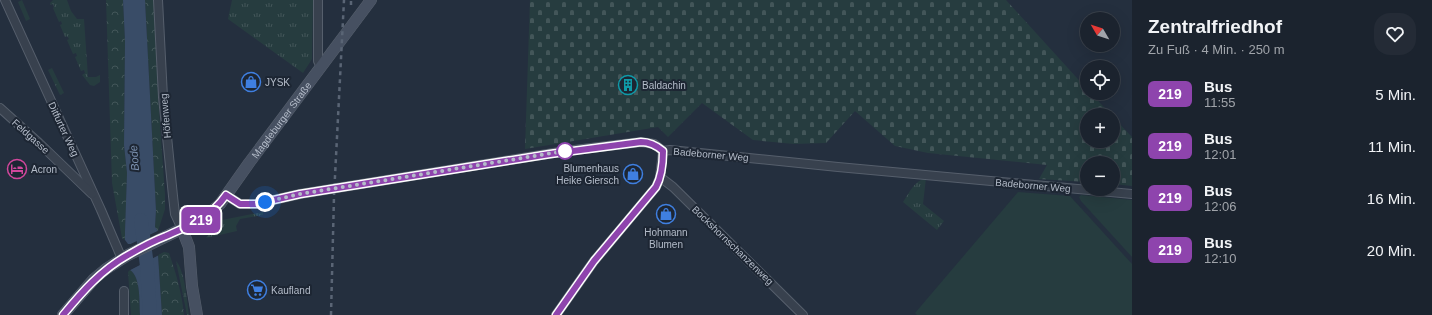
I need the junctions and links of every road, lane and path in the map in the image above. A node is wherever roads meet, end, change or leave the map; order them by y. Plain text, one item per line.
1 (4, 0) edge
2 (158, 0) edge
3 (318, 0) edge
4 (371, 0) edge
5 (321, 67) junction
6 (0, 108) edge
7 (663, 151) junction
8 (660, 177) junction
9 (1132, 194) edge
10 (226, 195) junction
11 (95, 198) junction
12 (182, 229) junction
13 (125, 257) junction
14 (124, 291) dead end
15 (800, 314) edge
16 (63, 315) edge
17 (124, 315) edge
18 (197, 315) edge
19 (556, 315) edge

1 - 11 street, Ditfurter Weg
2 - 12 street, Höfenweg
3 - 5 street
4 - 5 main road, Magdeburger Straße
5 - 10 main road, Magdeburger Straße
6 - 11 street, Feldgasse
7 - 8 street
7 - 9 street, Badeborner Weg
7 - 10 street, Badeborner Weg
8 - 15 street, Bockshornschanzenweg
8 - 19 street
10 - 12 main road, Magdeburger Straße
11 - 13 street, Ditfurter Weg
12 - 13 main road, Magdeburger Straße
12 - 18 main road
13 - 16 main road, Magdeburger Straße
14 - 17 street

